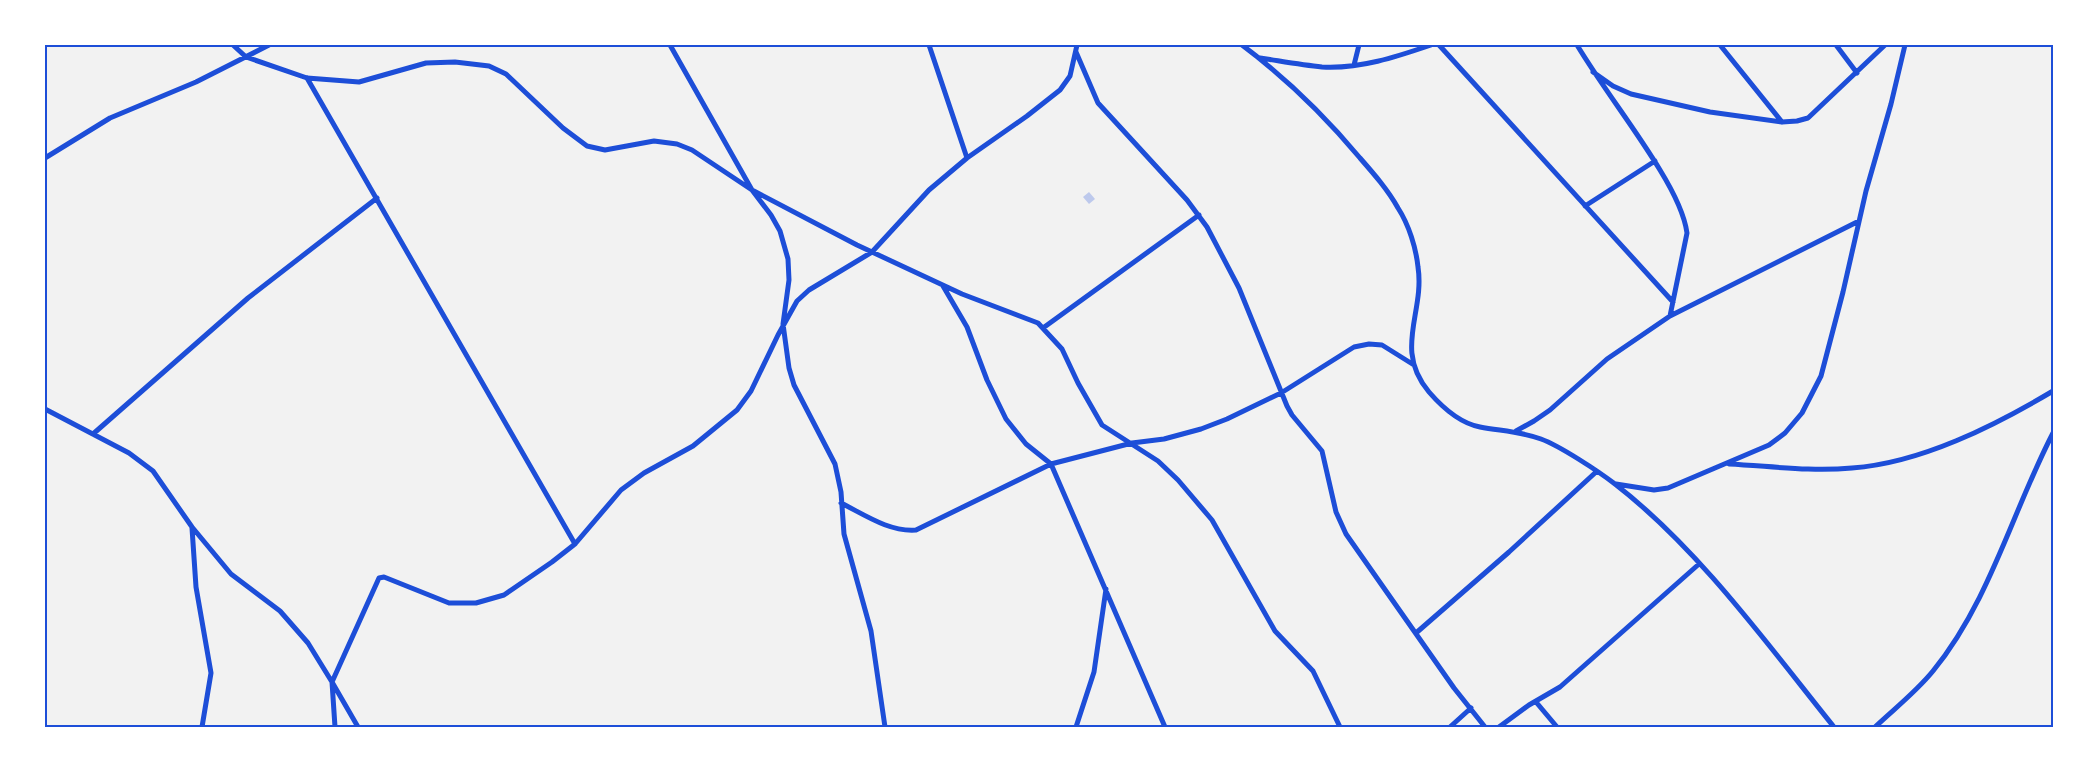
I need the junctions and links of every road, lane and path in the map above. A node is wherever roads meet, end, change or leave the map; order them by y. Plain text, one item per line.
1 (233, 45) edge
2 (269, 45) edge
3 (670, 45) edge
4 (929, 45) edge
5 (1077, 45) edge
6 (1242, 45) edge
7 (1359, 45) edge
8 (1431, 45) edge
9 (1439, 45) edge
10 (1577, 45) edge
11 (1720, 45) edge
12 (1836, 45) edge
13 (1885, 45) edge
14 (1905, 45) edge
15 (1076, 52) junction
16 (246, 57) junction
17 (1260, 58) junction
18 (1354, 65) junction
19 (1594, 72) junction
20 (1857, 73) junction
21 (307, 78) junction
22 (1782, 122) junction
23 (45, 158) edge
24 (967, 158) junction
25 (1655, 161) junction
26 (752, 190) junction
27 (377, 198) junction
28 (1585, 206) junction
29 (1199, 215) junction
30 (1859, 222) junction
31 (872, 252) junction
32 (943, 285) junction
33 (1673, 302) junction
34 (1670, 316) junction
35 (783, 324) junction
36 (1042, 328) junction
37 (1414, 364) junction
38 (2053, 391) edge
39 (1281, 394) junction
40 (45, 409) edge
41 (1516, 431) junction
42 (2053, 433) edge
43 (93, 434) junction
44 (1132, 443) junction
45 (1051, 464) junction
46 (1726, 464) junction
47 (1596, 472) junction
48 (1614, 484) junction
49 (841, 503) junction
50 (192, 527) junction
51 (575, 544) junction
52 (1699, 564) junction
53 (1106, 588) junction
54 (1416, 633) junction
55 (332, 682) junction
56 (1536, 702) junction
57 (1470, 708) junction
58 (202, 727) edge
59 (335, 727) edge
60 (358, 727) edge
61 (885, 727) edge
62 (1076, 727) edge
63 (1165, 727) edge
64 (1340, 727) edge
65 (1450, 727) edge
66 (1485, 727) edge
67 (1499, 727) edge
68 (1557, 727) edge
69 (1834, 727) edge
70 (1874, 727) edge

1 - 16 street
2 - 16 street
3 - 26 street
4 - 24 street
5 - 15 street
6 - 17 street
7 - 18 street
8 - 18 street
9 - 28 street
10 - 19 street
11 - 22 street
12 - 20 street
13 - 20 street
14 - 30 street
15 - 24 street
15 - 29 street
16 - 21 street
16 - 23 street
17 - 18 street
17 - 37 street
19 - 22 street
19 - 25 street
20 - 22 street
21 - 26 street
21 - 27 street
24 - 31 street
25 - 28 street
25 - 33 street
26 - 31 street
26 - 35 street
27 - 43 street
27 - 51 street
28 - 33 street
29 - 36 street
29 - 39 street
30 - 34 street
30 - 46 street
31 - 32 street
31 - 35 street
32 - 36 street
32 - 45 street
33 - 34 street
34 - 41 street
35 - 49 street
35 - 51 street
36 - 44 street
37 - 39 street
37 - 41 street
38 - 46 street
39 - 44 street
39 - 54 street
40 - 43 street
41 - 47 street
42 - 70 street
43 - 50 street
44 - 45 street
44 - 64 street
45 - 49 street
45 - 53 street
46 - 48 street
47 - 48 street
47 - 54 street
48 - 52 street
49 - 61 street
50 - 55 street
50 - 58 street
51 - 55 street
52 - 56 street
52 - 69 street
53 - 62 street
53 - 63 street
54 - 57 street
55 - 59 street
55 - 60 street
56 - 67 street
56 - 68 street
57 - 65 street
57 - 66 street

